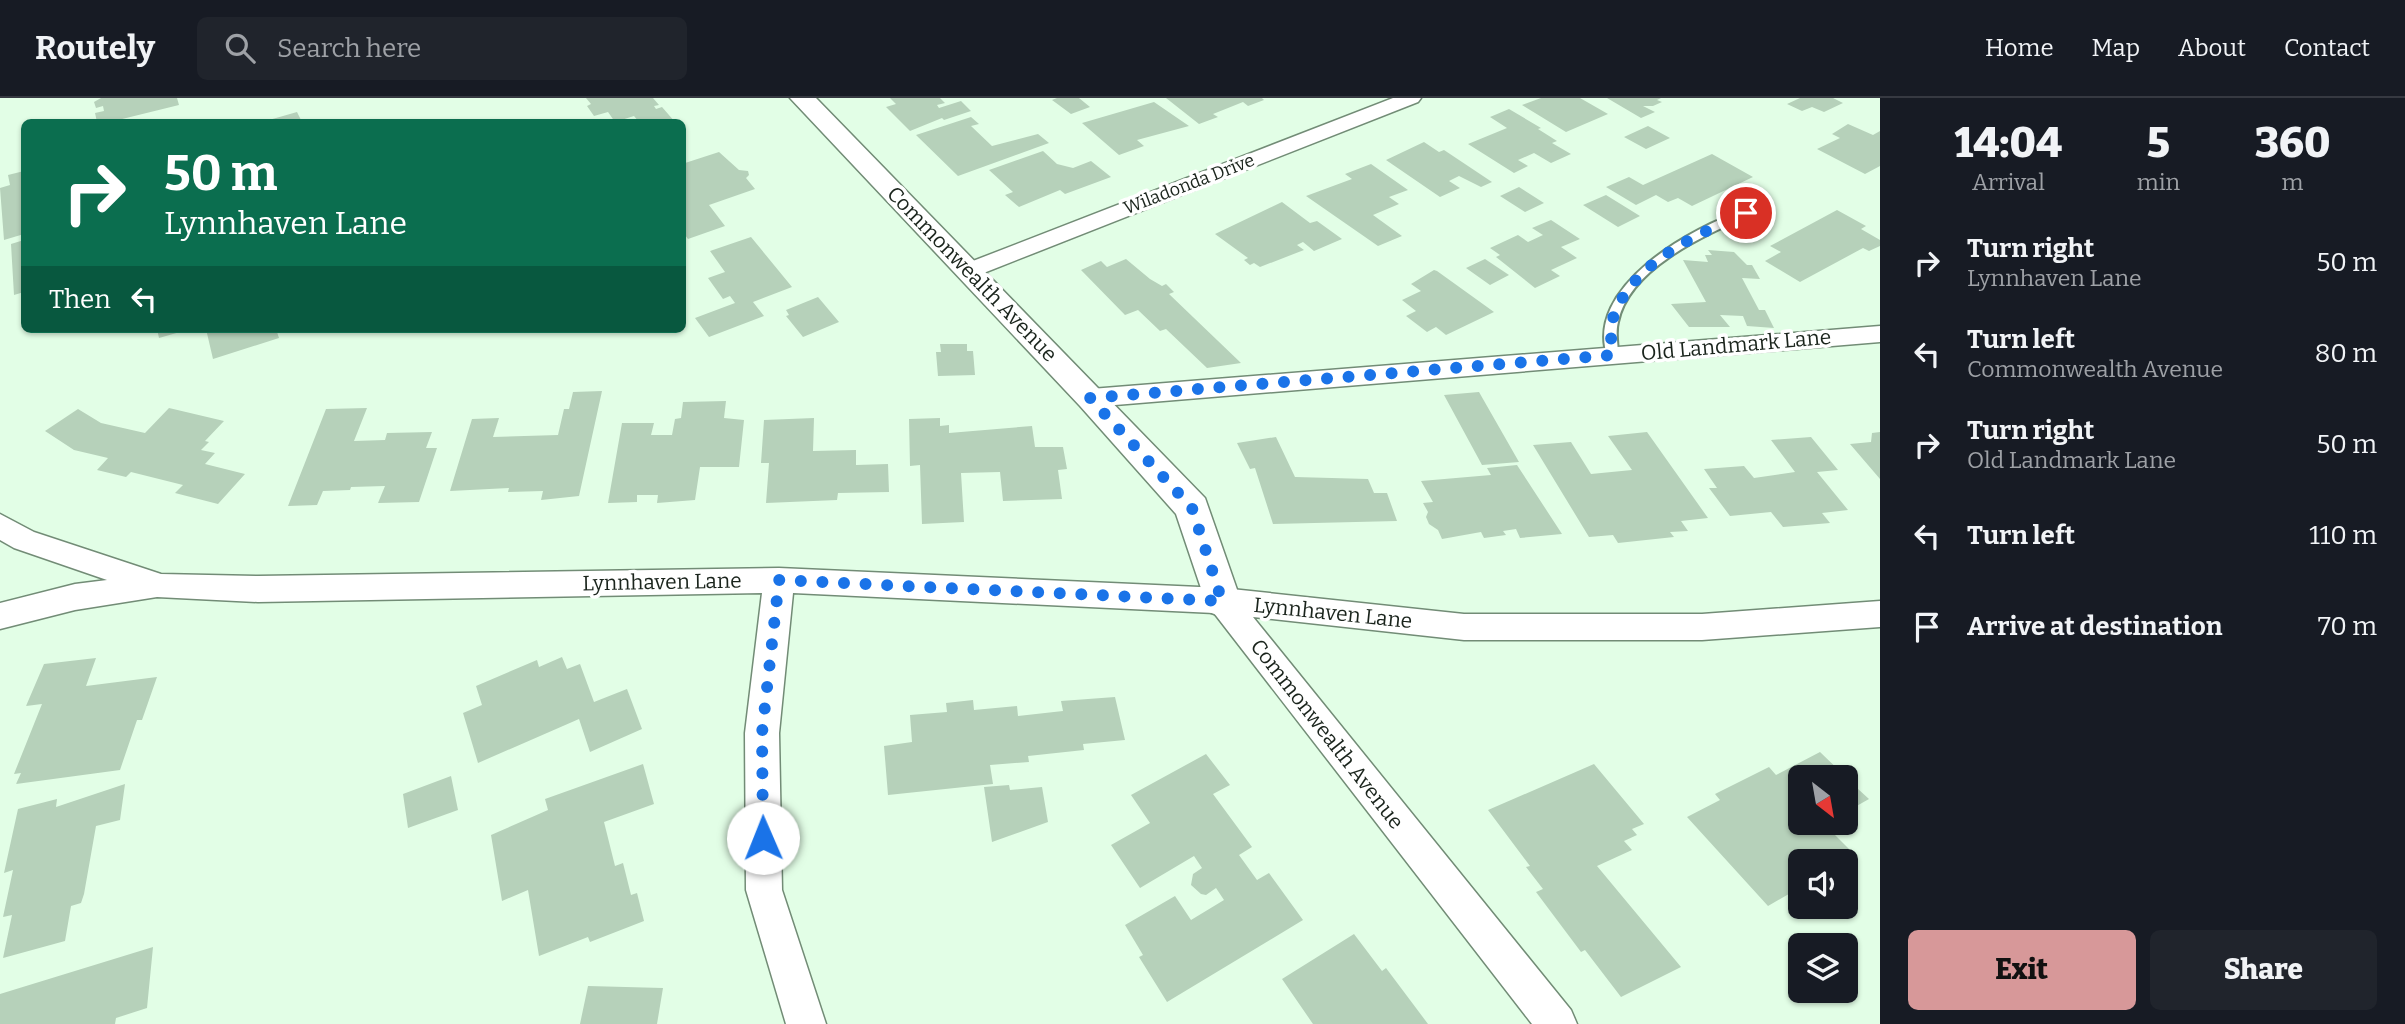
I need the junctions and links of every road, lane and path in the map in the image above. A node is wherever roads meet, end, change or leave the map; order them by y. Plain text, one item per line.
1 (802, 98) edge
2 (1411, 98) edge
3 (1746, 213) dead end
4 (968, 271) junction
5 (1880, 334) edge
6 (1612, 355) junction
7 (1090, 398) junction
8 (0, 525) edge
9 (779, 580) junction
10 (161, 586) junction
11 (1222, 601) junction
12 (1880, 614) edge
13 (0, 616) edge
14 (806, 1024) edge
15 (1557, 1024) edge

1 - 4 street, Commonwealth Avenue
2 - 4 street, Wiladonda Drive
3 - 6 lane
4 - 7 street, Commonwealth Avenue
5 - 6 street, Old Landmark Lane
6 - 7 street, Old Landmark Lane
7 - 11 street, Commonwealth Avenue
8 - 10 street, Lynnhaven Lane
9 - 10 street, Lynnhaven Lane
9 - 11 street, Lynnhaven Lane
9 - 14 street
10 - 13 street
11 - 12 street, Lynnhaven Lane
11 - 15 street, Commonwealth Avenue

